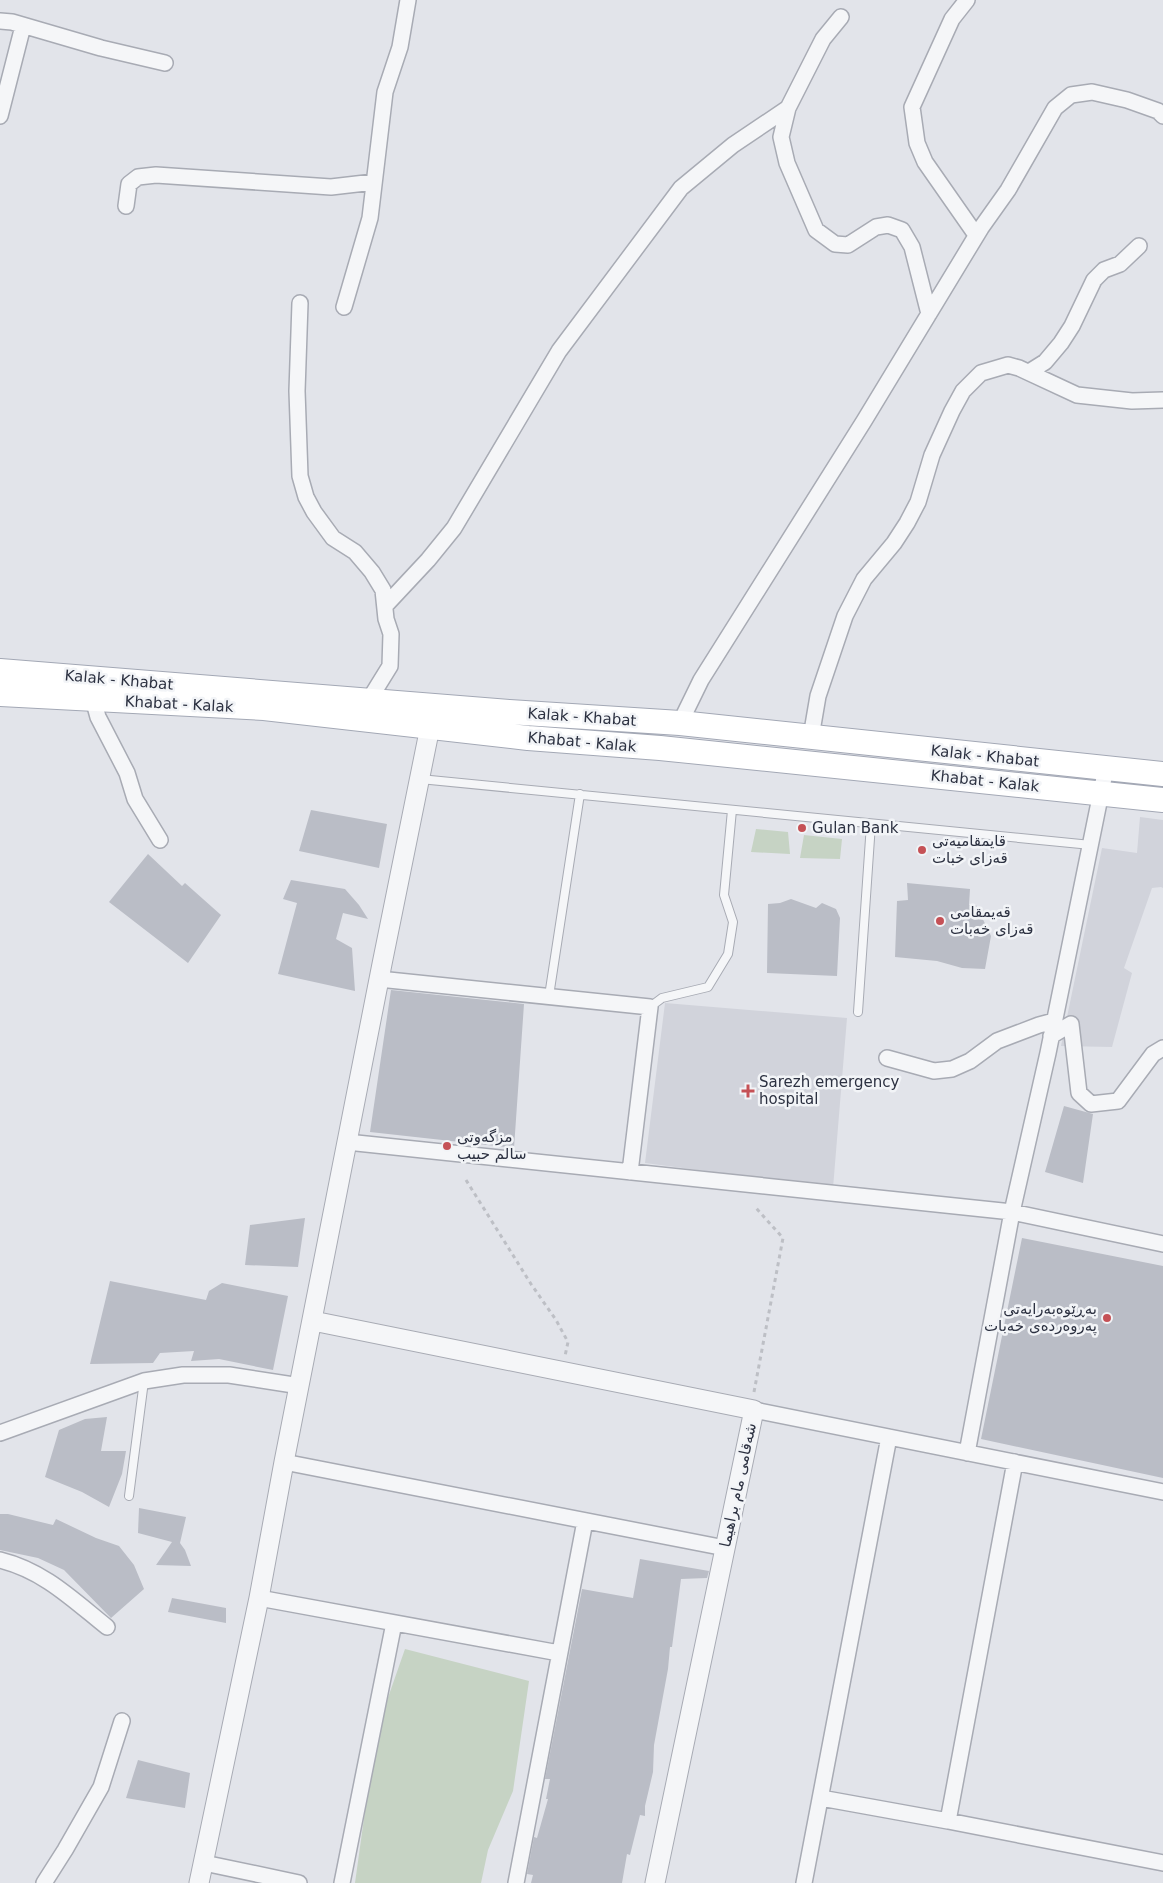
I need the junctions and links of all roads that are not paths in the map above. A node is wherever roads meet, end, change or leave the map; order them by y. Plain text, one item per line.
1 (408, 0) edge
2 (967, 0) edge
3 (841, 17) dead end
4 (0, 21) edge
5 (23, 26) junction
6 (165, 63) dead end
7 (788, 108) junction
8 (0, 116) edge
9 (1163, 116) edge
10 (374, 182) junction
11 (126, 206) dead end
12 (976, 235) junction
13 (1139, 246) dead end
14 (300, 303) dead end
15 (344, 308) dead end
16 (929, 314) junction
17 (1029, 372) junction
18 (1163, 400) edge
19 (385, 606) junction
20 (0, 670) edge
21 (0, 694) edge
22 (92, 699) junction
23 (369, 700) junction
24 (680, 723) junction
25 (430, 727) junction
26 (811, 737) junction
27 (1106, 768) junction
28 (1163, 774) edge
29 (420, 778) junction
30 (580, 794) junction
31 (1102, 794) junction
32 (1163, 800) edge
33 (732, 810) junction
34 (871, 824) junction
35 (160, 840) dead end
36 (1091, 845) junction
37 (379, 980) junction
38 (549, 996) junction
39 (650, 1008) junction
40 (858, 1012) dead end
41 (1053, 1029) junction
42 (1163, 1048) edge
43 (887, 1058) dead end
44 (347, 1142) junction
45 (630, 1172) junction
46 (1012, 1212) junction
47 (1163, 1244) edge
48 (313, 1321) junction
49 (144, 1381) junction
50 (300, 1386) junction
51 (754, 1410) junction
52 (0, 1433) edge
53 (889, 1438) junction
54 (967, 1453) junction
55 (284, 1462) junction
56 (1015, 1462) junction
57 (1163, 1492) edge
58 (129, 1496) dead end
59 (585, 1520) junction
60 (725, 1548) junction
61 (0, 1560) edge
62 (259, 1598) junction
63 (394, 1623) junction
64 (107, 1627) dead end
65 (559, 1653) junction
66 (122, 1721) dead end
67 (820, 1798) junction
68 (948, 1821) junction
69 (204, 1863) junction
70 (1163, 1863) edge
71 (44, 1883) edge
72 (200, 1883) edge
73 (299, 1883) edge
74 (342, 1883) edge
75 (516, 1883) edge
76 (655, 1883) edge
77 (804, 1883) edge

1 - 10 street
2 - 12 street
3 - 7 street
4 - 5 street
5 - 6 street
5 - 8 street
7 - 16 street
7 - 19 street
9 - 12 street
10 - 11 street
10 - 15 street
12 - 16 street
13 - 17 street
14 - 19 street
16 - 24 street
17 - 18 street
17 - 26 street
19 - 23 street
20 - 23 main road, Kalak - Khabat
21 - 22 main road, Khabat - Kalak
22 - 25 main road, Khabat - Kalak
22 - 35 street
23 - 24 main road, Kalak - Khabat
24 - 26 main road, Kalak - Khabat
25 - 29 street
25 - 31 main road, Khabat - Kalak
26 - 27 main road, Kalak - Khabat
27 - 28 main road, Kalak - Khabat
27 - 31 street
29 - 30 lane
29 - 37 street
30 - 33 lane
30 - 38 lane
31 - 32 main road, Khabat - Kalak
31 - 36 street
33 - 34 lane
33 - 39 lane
34 - 36 lane
34 - 40 lane
36 - 41 street
37 - 38 street
37 - 44 street
38 - 39 street
39 - 45 street
41 - 42 street
41 - 43 street
41 - 46 street
44 - 45 street
44 - 48 street
45 - 46 street
46 - 47 street
46 - 54 street
48 - 50 street
48 - 51 street, شەقامی مام براهیما
49 - 50 street
49 - 52 street
49 - 58 lane
50 - 55 street
51 - 53 street
51 - 60 street, شەقامی مام براهیما
53 - 54 street
53 - 67 street
54 - 56 street
55 - 59 street
55 - 62 street
56 - 57 street
56 - 68 street
59 - 60 street
59 - 65 street
60 - 76 street, شەقامی مام براهیما
61 - 64 street
62 - 63 street
62 - 69 street
63 - 65 street
63 - 74 street
65 - 75 street
66 - 71 street
67 - 68 street
67 - 77 street
68 - 70 street
69 - 72 street
69 - 73 street

